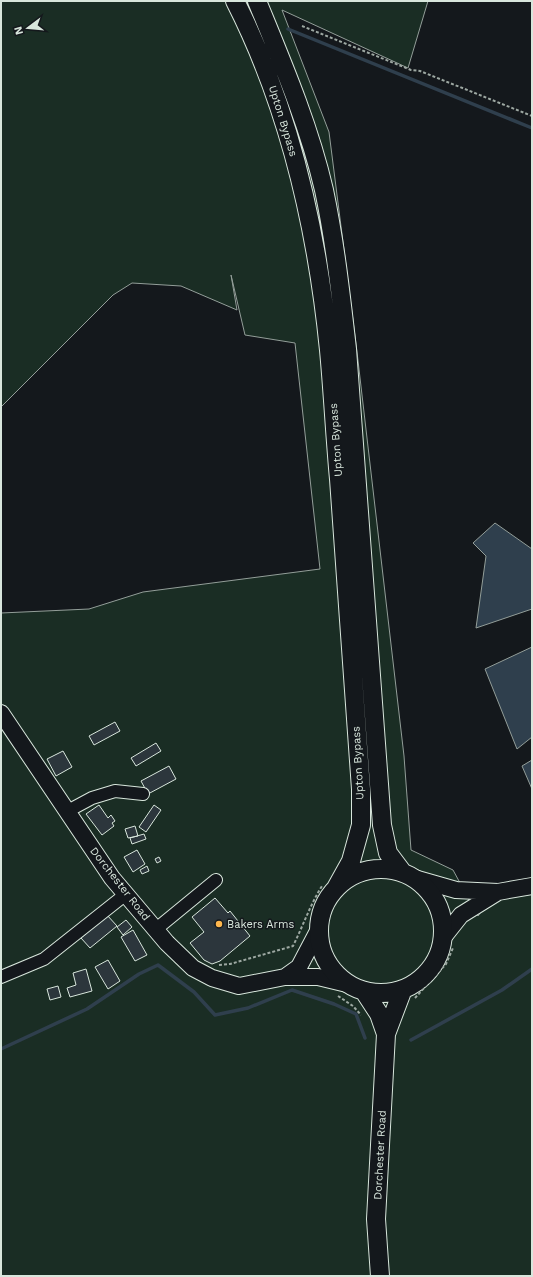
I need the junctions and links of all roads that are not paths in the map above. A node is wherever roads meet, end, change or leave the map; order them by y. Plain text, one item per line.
1 (235, 1) edge
2 (257, 1) edge
3 (1, 713) edge
4 (143, 794) dead end
5 (66, 812) junction
6 (409, 875) junction
7 (216, 880) dead end
8 (331, 884) junction
9 (532, 886) edge
10 (498, 892) junction
11 (126, 894) junction
12 (156, 930) junction
13 (318, 932) junction
14 (448, 943) junction
15 (1, 977) edge
16 (285, 978) junction
17 (347, 984) junction
18 (364, 991) junction
19 (409, 994) junction
20 (386, 1034) junction
21 (380, 1276) edge

1 - 8 highway, Upton Bypass
2 - 6 highway, Upton Bypass
3 - 5 main road, Dorchester Road
4 - 5 lane
5 - 11 main road, Dorchester Road
6 - 8 highway
6 - 10 main road
6 - 14 highway
7 - 12 lane
8 - 13 highway
9 - 10 main road
10 - 14 main road
11 - 12 main road, Dorchester Road
11 - 15 lane
12 - 16 main road, Dorchester Road
13 - 16 main road, Dorchester Road
13 - 17 highway
14 - 19 highway
16 - 17 main road, Dorchester Road
17 - 18 highway
18 - 19 highway
18 - 20 highway, Dorchester Road
19 - 20 highway, Dorchester Road
20 - 21 highway, Dorchester Road

